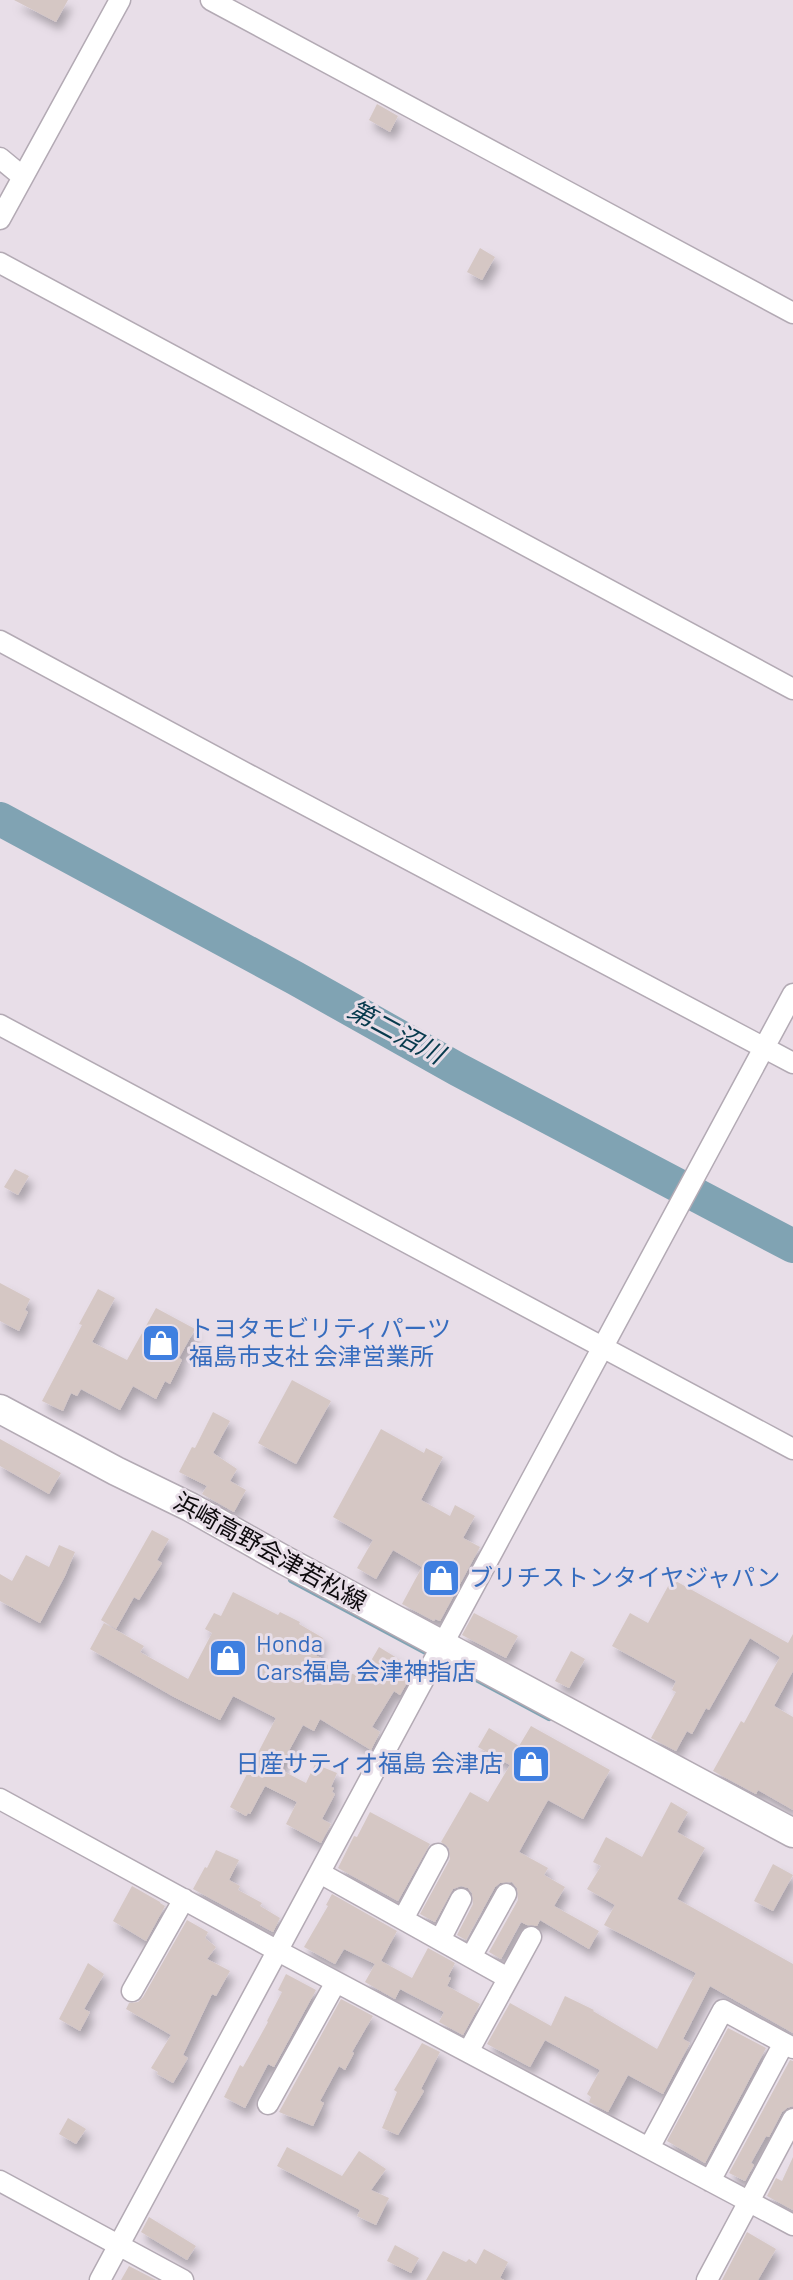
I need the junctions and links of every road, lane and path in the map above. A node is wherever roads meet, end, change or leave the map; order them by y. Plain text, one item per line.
1 (120, 0) edge
2 (211, 0) edge
3 (0, 158) edge
4 (23, 177) junction
5 (0, 219) edge
6 (0, 263) edge
7 (793, 313) edge
8 (0, 641) edge
9 (793, 689) edge
10 (793, 994) edge
11 (0, 1025) edge
12 (764, 1048) junction
13 (793, 1063) edge
14 (603, 1349) junction
15 (0, 1409) edge
16 (793, 1449) edge
17 (438, 1655) junction
18 (0, 1799) edge
19 (793, 1833) edge
20 (438, 1854) dead end
21 (320, 1873) junction
22 (506, 1894) dead end
23 (184, 1899) junction
24 (461, 1899) dead end
25 (403, 1919) junction
26 (531, 1937) dead end
27 (440, 1940) junction
28 (278, 1951) junction
29 (471, 1957) junction
30 (508, 1978) junction
31 (336, 1982) junction
32 (132, 1991) dead end
33 (788, 2046) edge
34 (468, 2052) junction
35 (268, 2104) dead end
36 (793, 2119) edge
37 (649, 2148) junction
38 (0, 2181) edge
39 (710, 2181) junction
40 (749, 2202) junction
41 (793, 2225) edge
42 (119, 2246) junction
43 (100, 2280) edge
44 (183, 2280) edge
45 (707, 2280) edge

1 - 4 street
2 - 7 street
3 - 4 street
4 - 5 street
6 - 9 street
8 - 12 street
10 - 12 street
11 - 14 street
12 - 13 street
12 - 14 street
14 - 16 street
14 - 17 street
15 - 17 main road, 浜崎高野会津若松線
17 - 19 main road, 浜崎高野会津若松線
17 - 21 street
18 - 23 street
20 - 25 street
21 - 25 street
21 - 28 street
22 - 29 street
23 - 28 street
23 - 32 street
24 - 27 street
25 - 27 street
26 - 30 street
27 - 29 street
28 - 31 street
28 - 42 street
29 - 30 street
30 - 34 street
31 - 34 street
31 - 35 street
33 - 37 street
33 - 39 street
34 - 37 street
36 - 40 street
37 - 39 street
38 - 42 street
39 - 40 street
40 - 41 street
40 - 45 street
42 - 43 street
42 - 44 street

